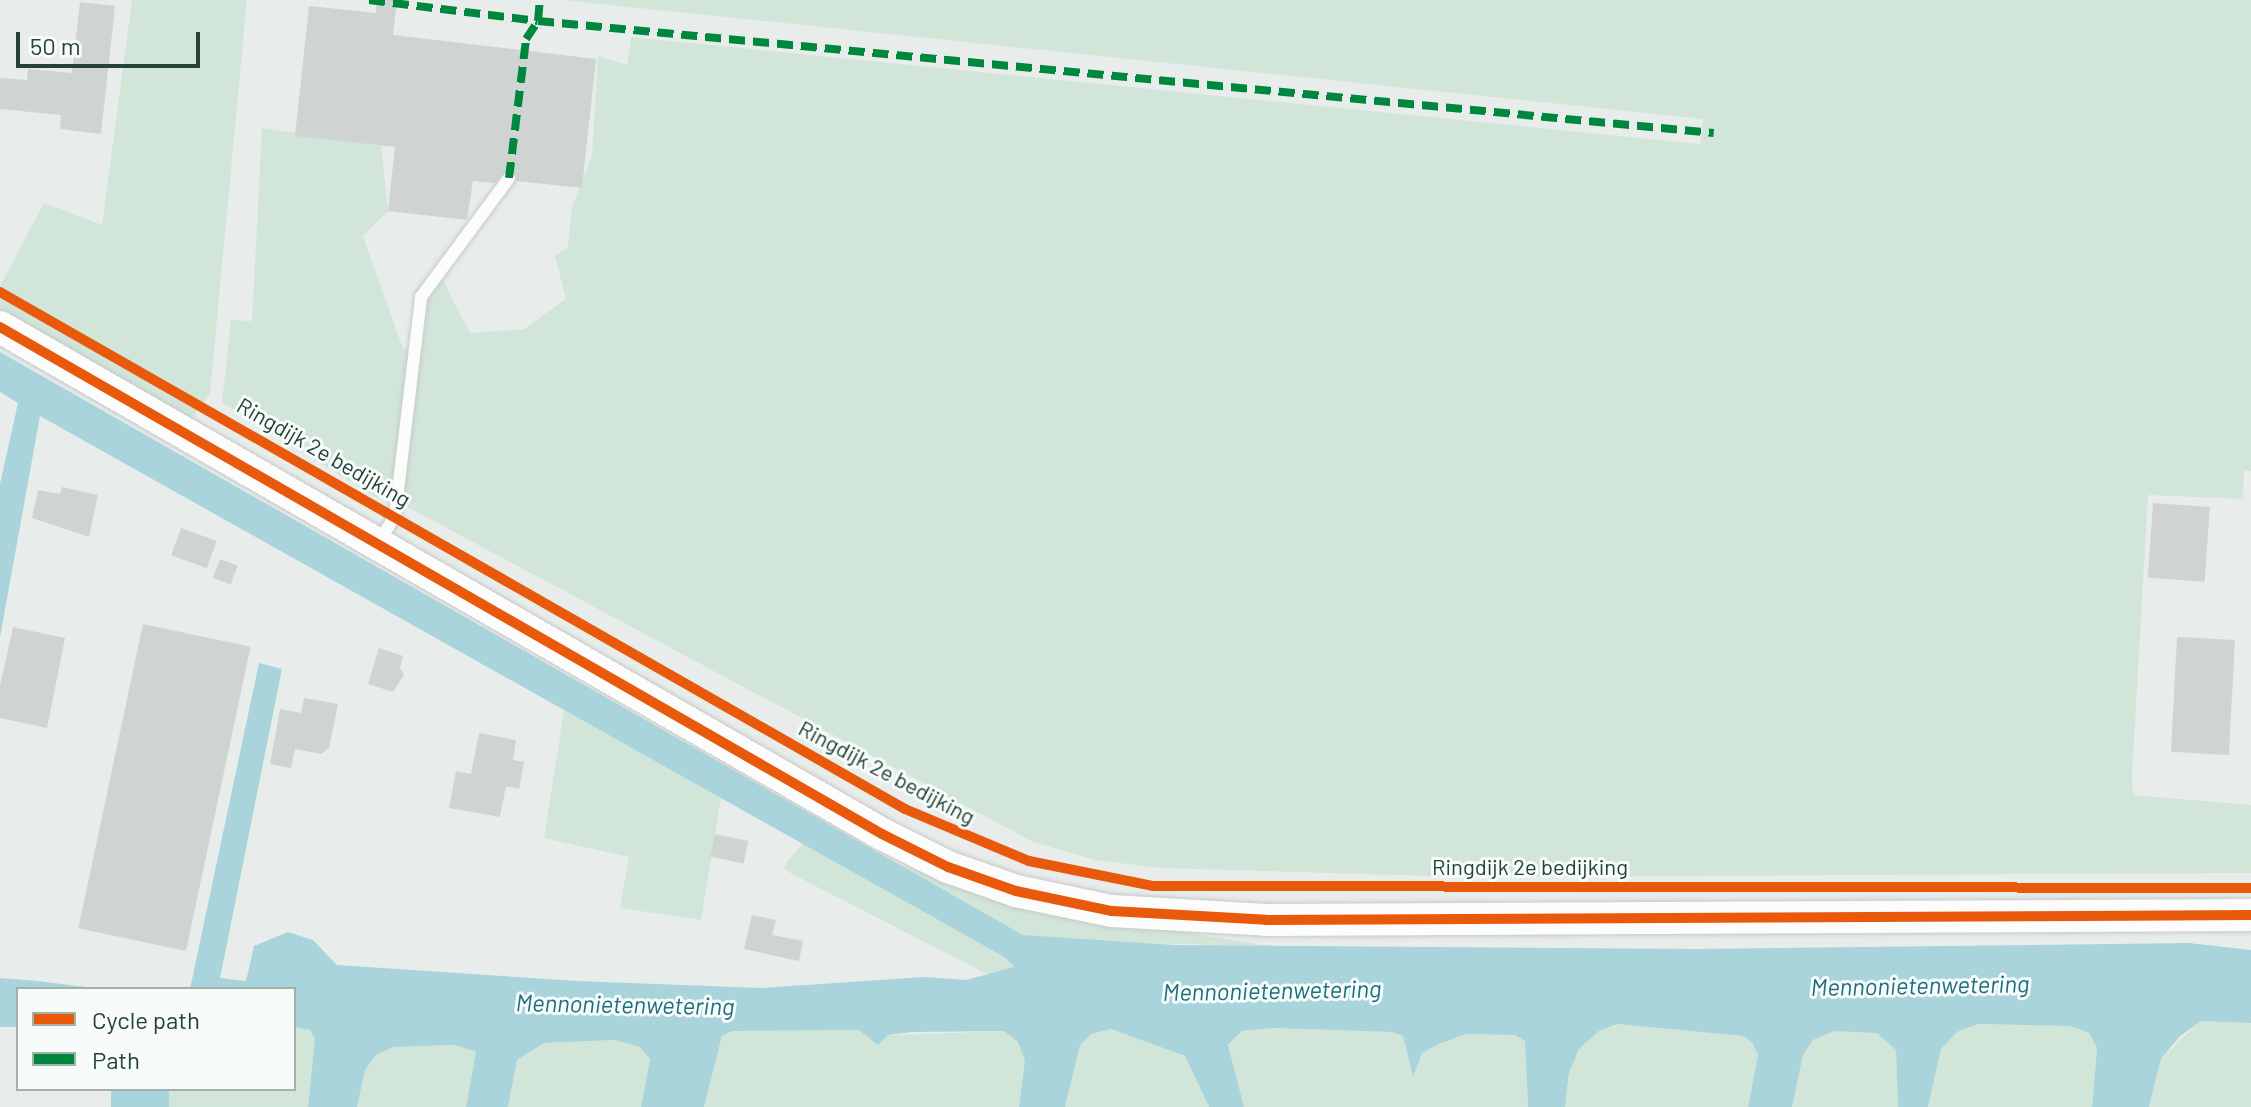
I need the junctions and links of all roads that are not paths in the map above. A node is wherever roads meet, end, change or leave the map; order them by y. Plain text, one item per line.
1 (509, 178) dead end
2 (0, 327) edge
3 (377, 544) junction
4 (2251, 915) edge

1 - 3 lane
2 - 3 street
3 - 4 street

